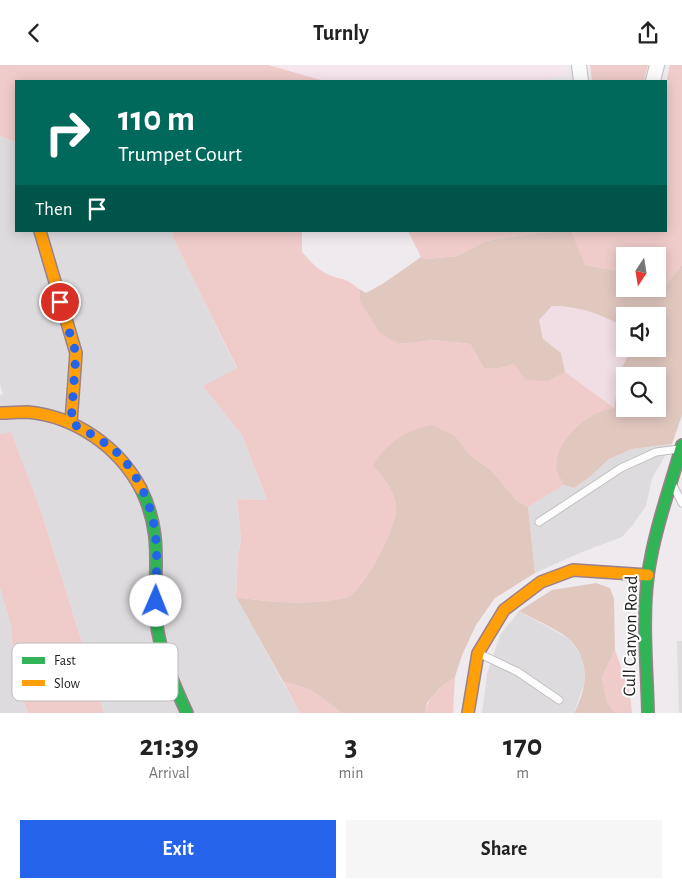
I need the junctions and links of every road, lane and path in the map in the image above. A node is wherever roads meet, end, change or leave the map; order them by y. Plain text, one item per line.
1 (579, 65) edge
2 (657, 65) edge
3 (581, 80) edge
4 (654, 80) edge
5 (40, 232) edge
6 (0, 413) edge
7 (71, 423) junction
8 (681, 447) edge
9 (676, 481) edge
10 (682, 503) edge
11 (540, 522) dead end
12 (648, 575) junction
13 (162, 643) edge
14 (478, 653) junction
15 (178, 689) edge
16 (559, 700) dead end
17 (187, 713) edge
18 (468, 713) edge
19 (648, 713) edge

1 - 3 street
2 - 4 street
5 - 7 street
6 - 7 street
7 - 13 street
8 - 9 street, Cull Canyon Road
8 - 11 lane
9 - 10 lane
9 - 12 street, Cull Canyon Road
12 - 14 street
12 - 19 street, Cull Canyon Road
14 - 16 lane
14 - 18 street
15 - 17 street

